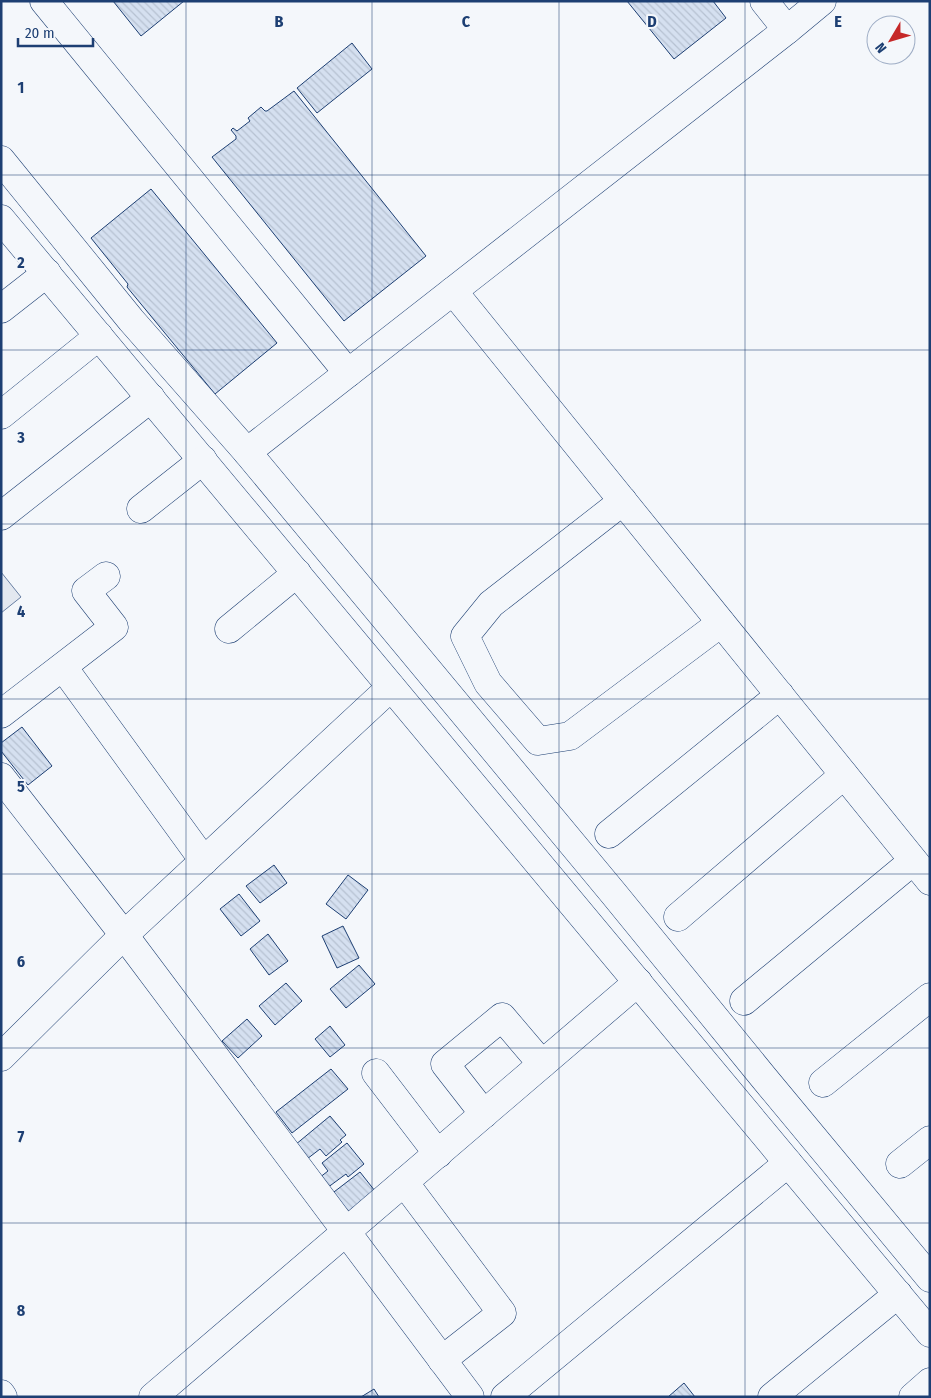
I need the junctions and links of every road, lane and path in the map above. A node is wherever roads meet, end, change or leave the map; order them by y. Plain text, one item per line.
1 (44, 1) edge
2 (764, 1) edge
3 (822, 1) edge
4 (787, 30) junction
5 (1, 160) edge
6 (1, 219) edge
7 (47, 274) junction
8 (453, 291) junction
9 (1, 309) edge
10 (99, 336) junction
11 (348, 373) junction
12 (151, 398) junction
13 (1, 415) edge
14 (247, 452) junction
15 (203, 460) junction
16 (623, 501) junction
17 (141, 509) dead end
18 (1, 516) edge
19 (297, 573) junction
20 (106, 576) dead end
21 (721, 623) junction
22 (228, 629) dead end
23 (63, 667) junction
24 (391, 686) junction
25 (780, 696) junction
26 (1, 714) edge
27 (844, 775) junction
28 (1, 777) edge
29 (609, 834) dead end
30 (204, 861) junction
31 (921, 871) edge
32 (678, 917) dead end
33 (124, 935) junction
34 (638, 982) junction
35 (930, 997) edge
36 (744, 1001) dead end
37 (1, 1057) edge
38 (542, 1064) junction
39 (376, 1073) dead end
40 (823, 1083) dead end
41 (484, 1114) junction
42 (930, 1140) edge
43 (438, 1154) junction
44 (788, 1163) junction
45 (900, 1164) dead end
46 (404, 1182) junction
47 (346, 1232) junction
48 (930, 1278) edge
49 (898, 1294) junction
50 (930, 1333) edge
51 (442, 1360) junction
52 (930, 1382) edge
53 (153, 1397) edge
54 (470, 1397) edge
55 (505, 1397) edge
56 (772, 1397) edge
57 (913, 1397) edge

1 - 11 street
2 - 4 street
3 - 4 street
4 - 8 street
5 - 14 street
6 - 7 street
7 - 9 street
7 - 10 street
8 - 11 street
8 - 16 street
10 - 12 street
10 - 13 street
11 - 14 street
12 - 15 street
12 - 18 street
14 - 48 street
15 - 17 street
15 - 19 street
16 - 21 street
16 - 21 street
19 - 22 street
19 - 24 street
20 - 23 street
21 - 25 street
23 - 26 street
23 - 30 street
24 - 30 street
24 - 34 street
25 - 27 street
25 - 29 street
27 - 31 street
27 - 32 street
28 - 33 street
30 - 33 street
31 - 36 street
33 - 37 street
33 - 47 street
34 - 38 street
34 - 44 street
35 - 40 street
38 - 41 street
38 - 41 street
39 - 43 street
41 - 43 street
42 - 45 street
43 - 46 street
44 - 49 street
44 - 55 street
46 - 47 street
46 - 51 street
47 - 51 street
47 - 53 street
49 - 50 street
49 - 56 street
51 - 54 street
52 - 57 street

